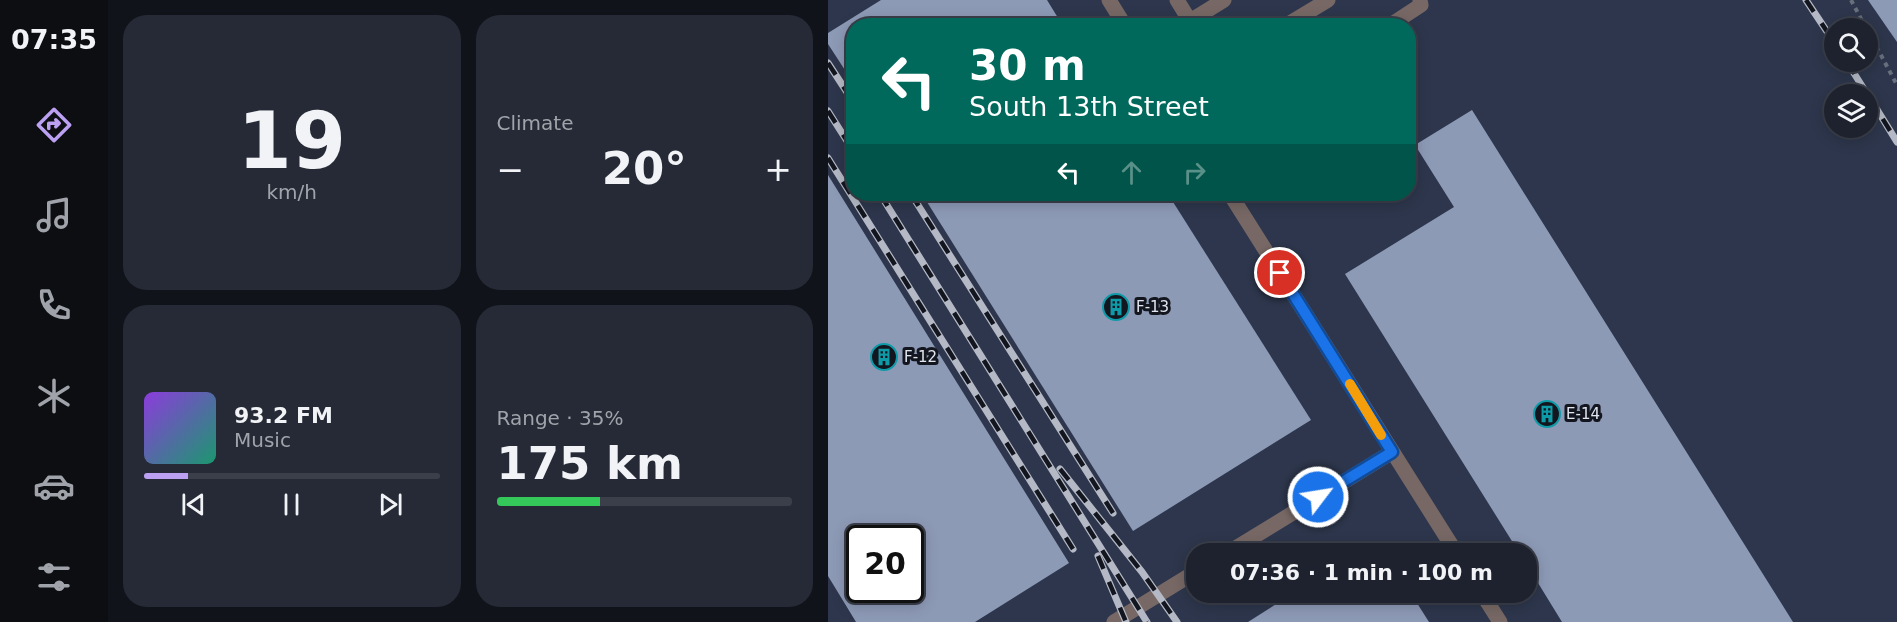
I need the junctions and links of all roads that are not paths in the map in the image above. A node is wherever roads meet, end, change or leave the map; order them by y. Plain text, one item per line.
1 (1109, 0) edge
2 (1178, 0) edge
3 (1224, 0) edge
4 (1328, 0) edge
5 (1420, 3) edge
6 (1120, 18) edge
7 (1186, 18) edge
8 (1197, 18) edge
9 (1298, 18) edge
10 (1400, 18) edge
11 (1234, 201) edge
12 (1392, 452) junction
13 (1244, 543) edge
14 (1449, 543) edge
15 (1186, 578) edge
16 (1488, 603) edge
17 (1114, 622) edge
18 (1500, 622) edge

1 - 6 lane
2 - 7 lane
3 - 8 lane
4 - 9 lane
5 - 10 lane
11 - 12 lane
12 - 13 lane
12 - 14 lane
15 - 17 lane
16 - 18 lane

